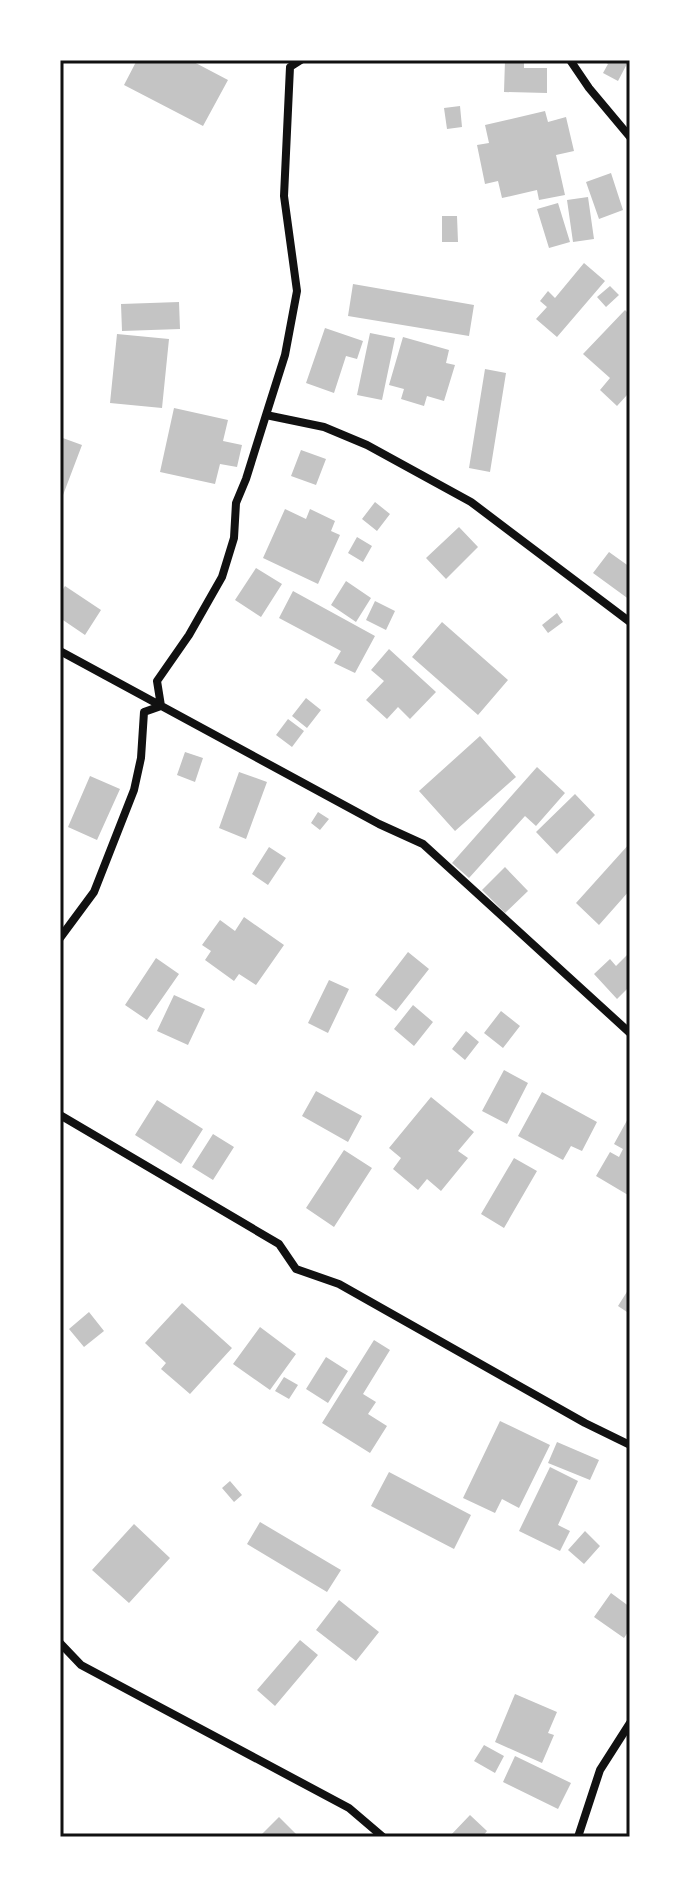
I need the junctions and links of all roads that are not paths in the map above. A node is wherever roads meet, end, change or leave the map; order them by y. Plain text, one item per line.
1 (301, 60) edge
2 (570, 60) edge
3 (630, 137) edge
4 (266, 415) junction
5 (630, 622) edge
6 (60, 651) edge
7 (161, 706) junction
8 (60, 938) edge
9 (630, 1033) edge
10 (60, 1115) edge
11 (630, 1445) edge
12 (60, 1643) edge
13 (630, 1723) edge
14 (383, 1837) edge
15 (578, 1837) edge

1 - 4 street
2 - 3 street
4 - 5 street
4 - 7 street
6 - 7 street
7 - 8 street
7 - 9 street
10 - 11 street
12 - 14 street
13 - 15 street

